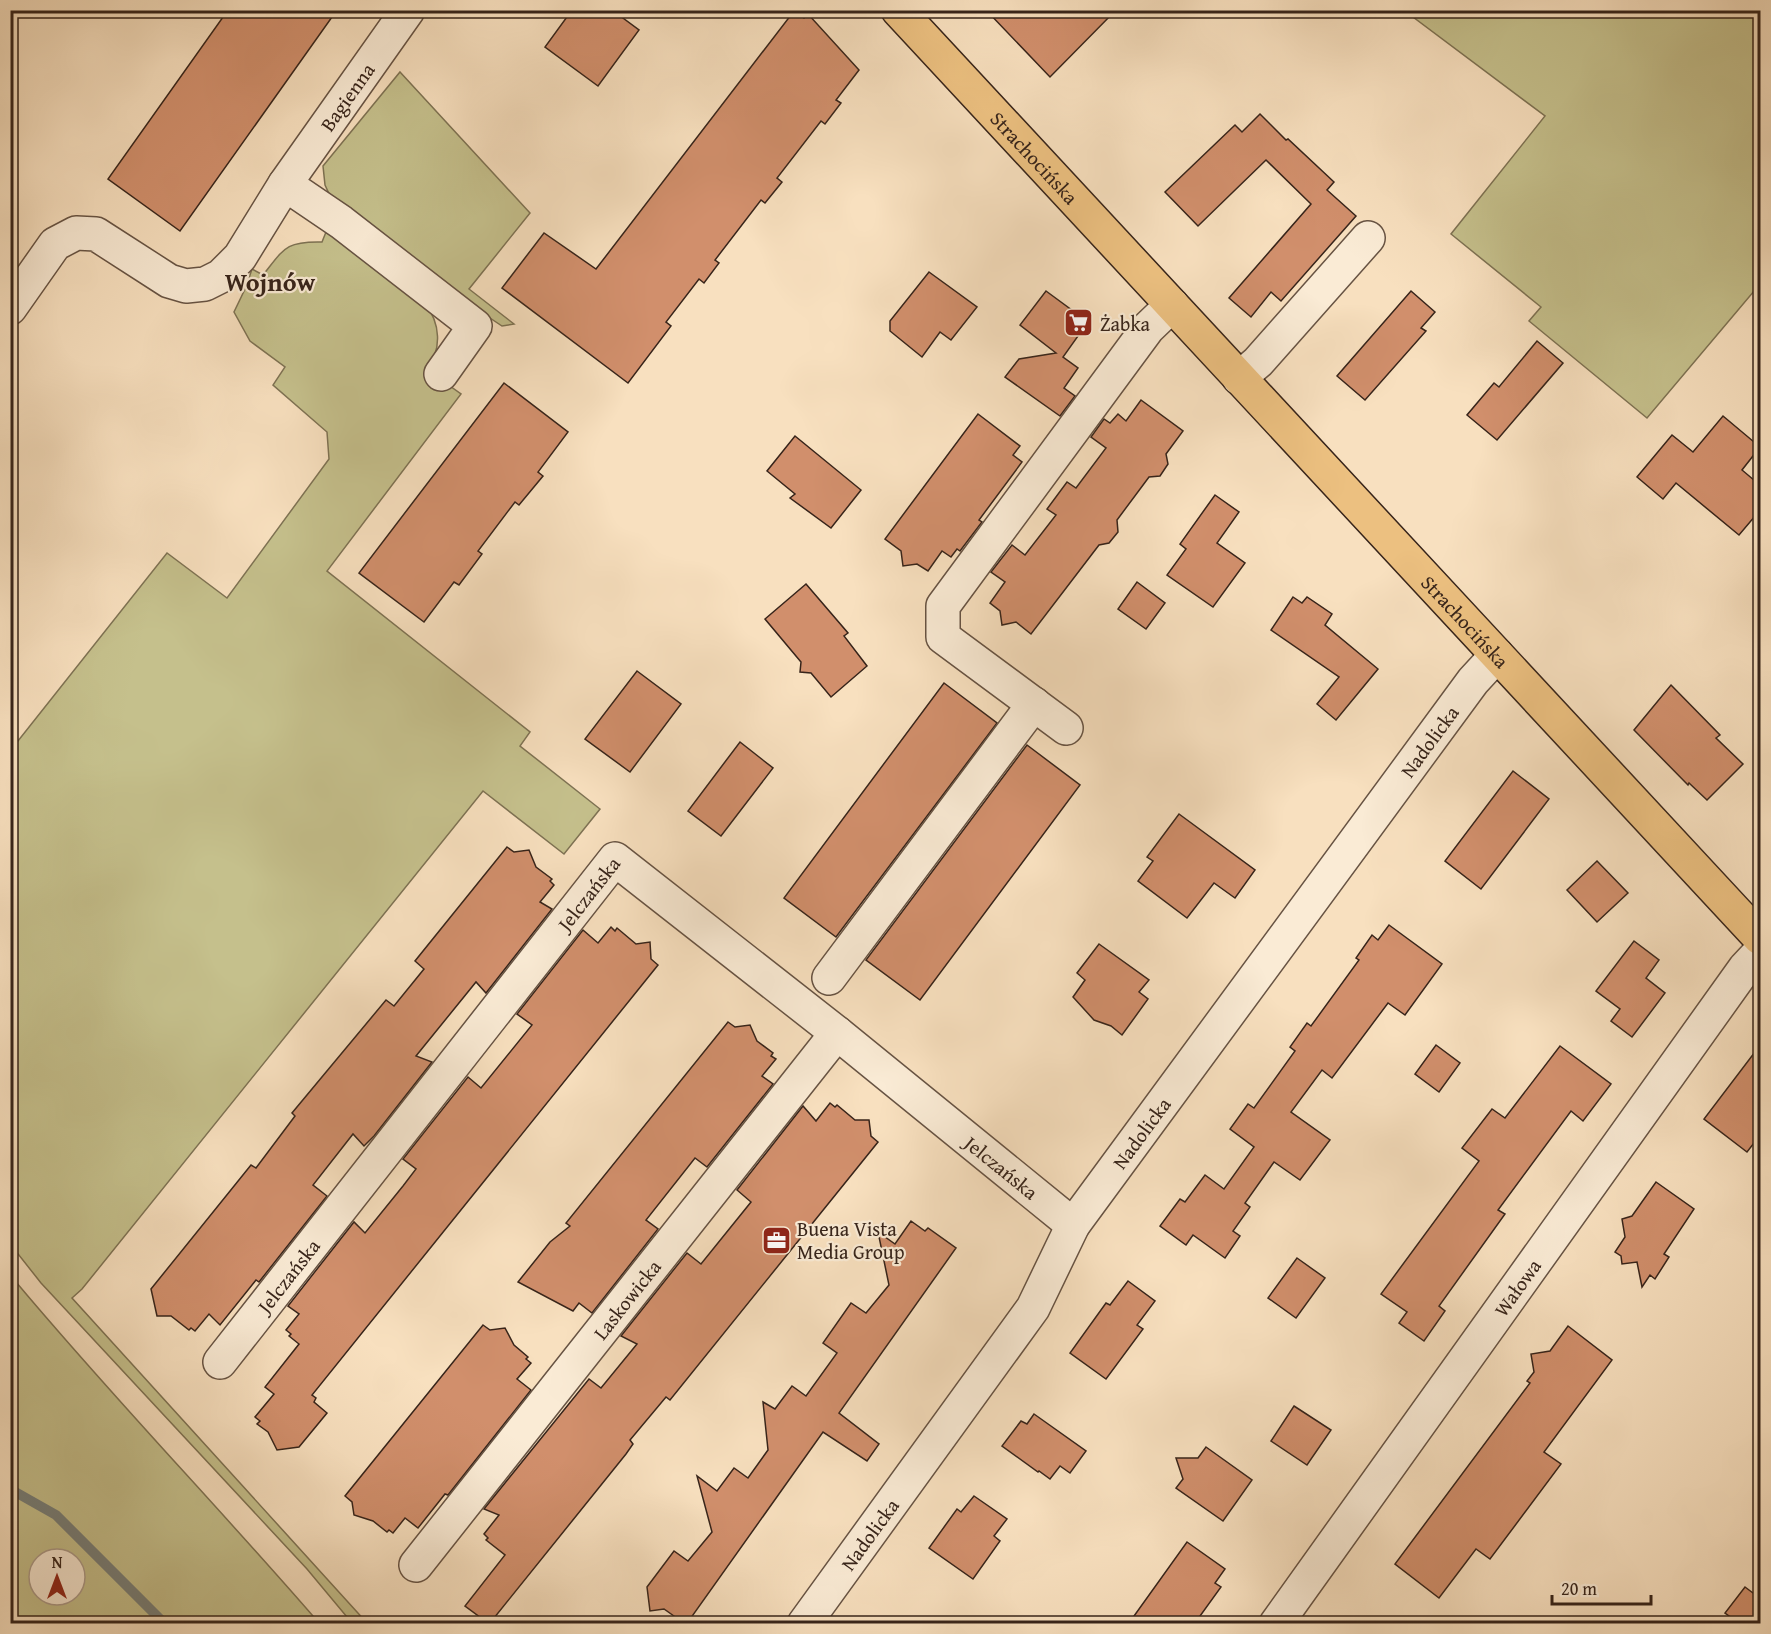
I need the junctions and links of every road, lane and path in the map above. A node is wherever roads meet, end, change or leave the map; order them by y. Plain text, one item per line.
1 (408, 10) edge
2 (898, 10) edge
3 (285, 184) junction
4 (1368, 238) dead end
5 (1172, 305) junction
6 (10, 308) edge
7 (441, 374) dead end
8 (1239, 378) junction
9 (1497, 655) junction
10 (1034, 704) junction
11 (1066, 728) dead end
12 (1761, 938) edge
13 (1761, 952) edge
14 (829, 978) dead end
15 (837, 1033) junction
16 (1073, 1225) junction
17 (220, 1362) dead end
18 (416, 1565) dead end
19 (804, 1623) edge
20 (1276, 1623) edge

1 - 3 street, Bagienna
2 - 5 main road, Strachocińska
3 - 6 street, Bagienna
3 - 7 street
4 - 8 street
5 - 8 main road, Strachocińska
5 - 10 street
8 - 9 main road, Strachocińska
9 - 12 main road, Strachocińska
9 - 16 street, Nadolicka
10 - 11 street
10 - 14 street
13 - 20 street, Wałowa
15 - 16 street, Jelczańska
15 - 17 street, Jelczańska
15 - 18 street, Laskowicka
16 - 19 street, Nadolicka

